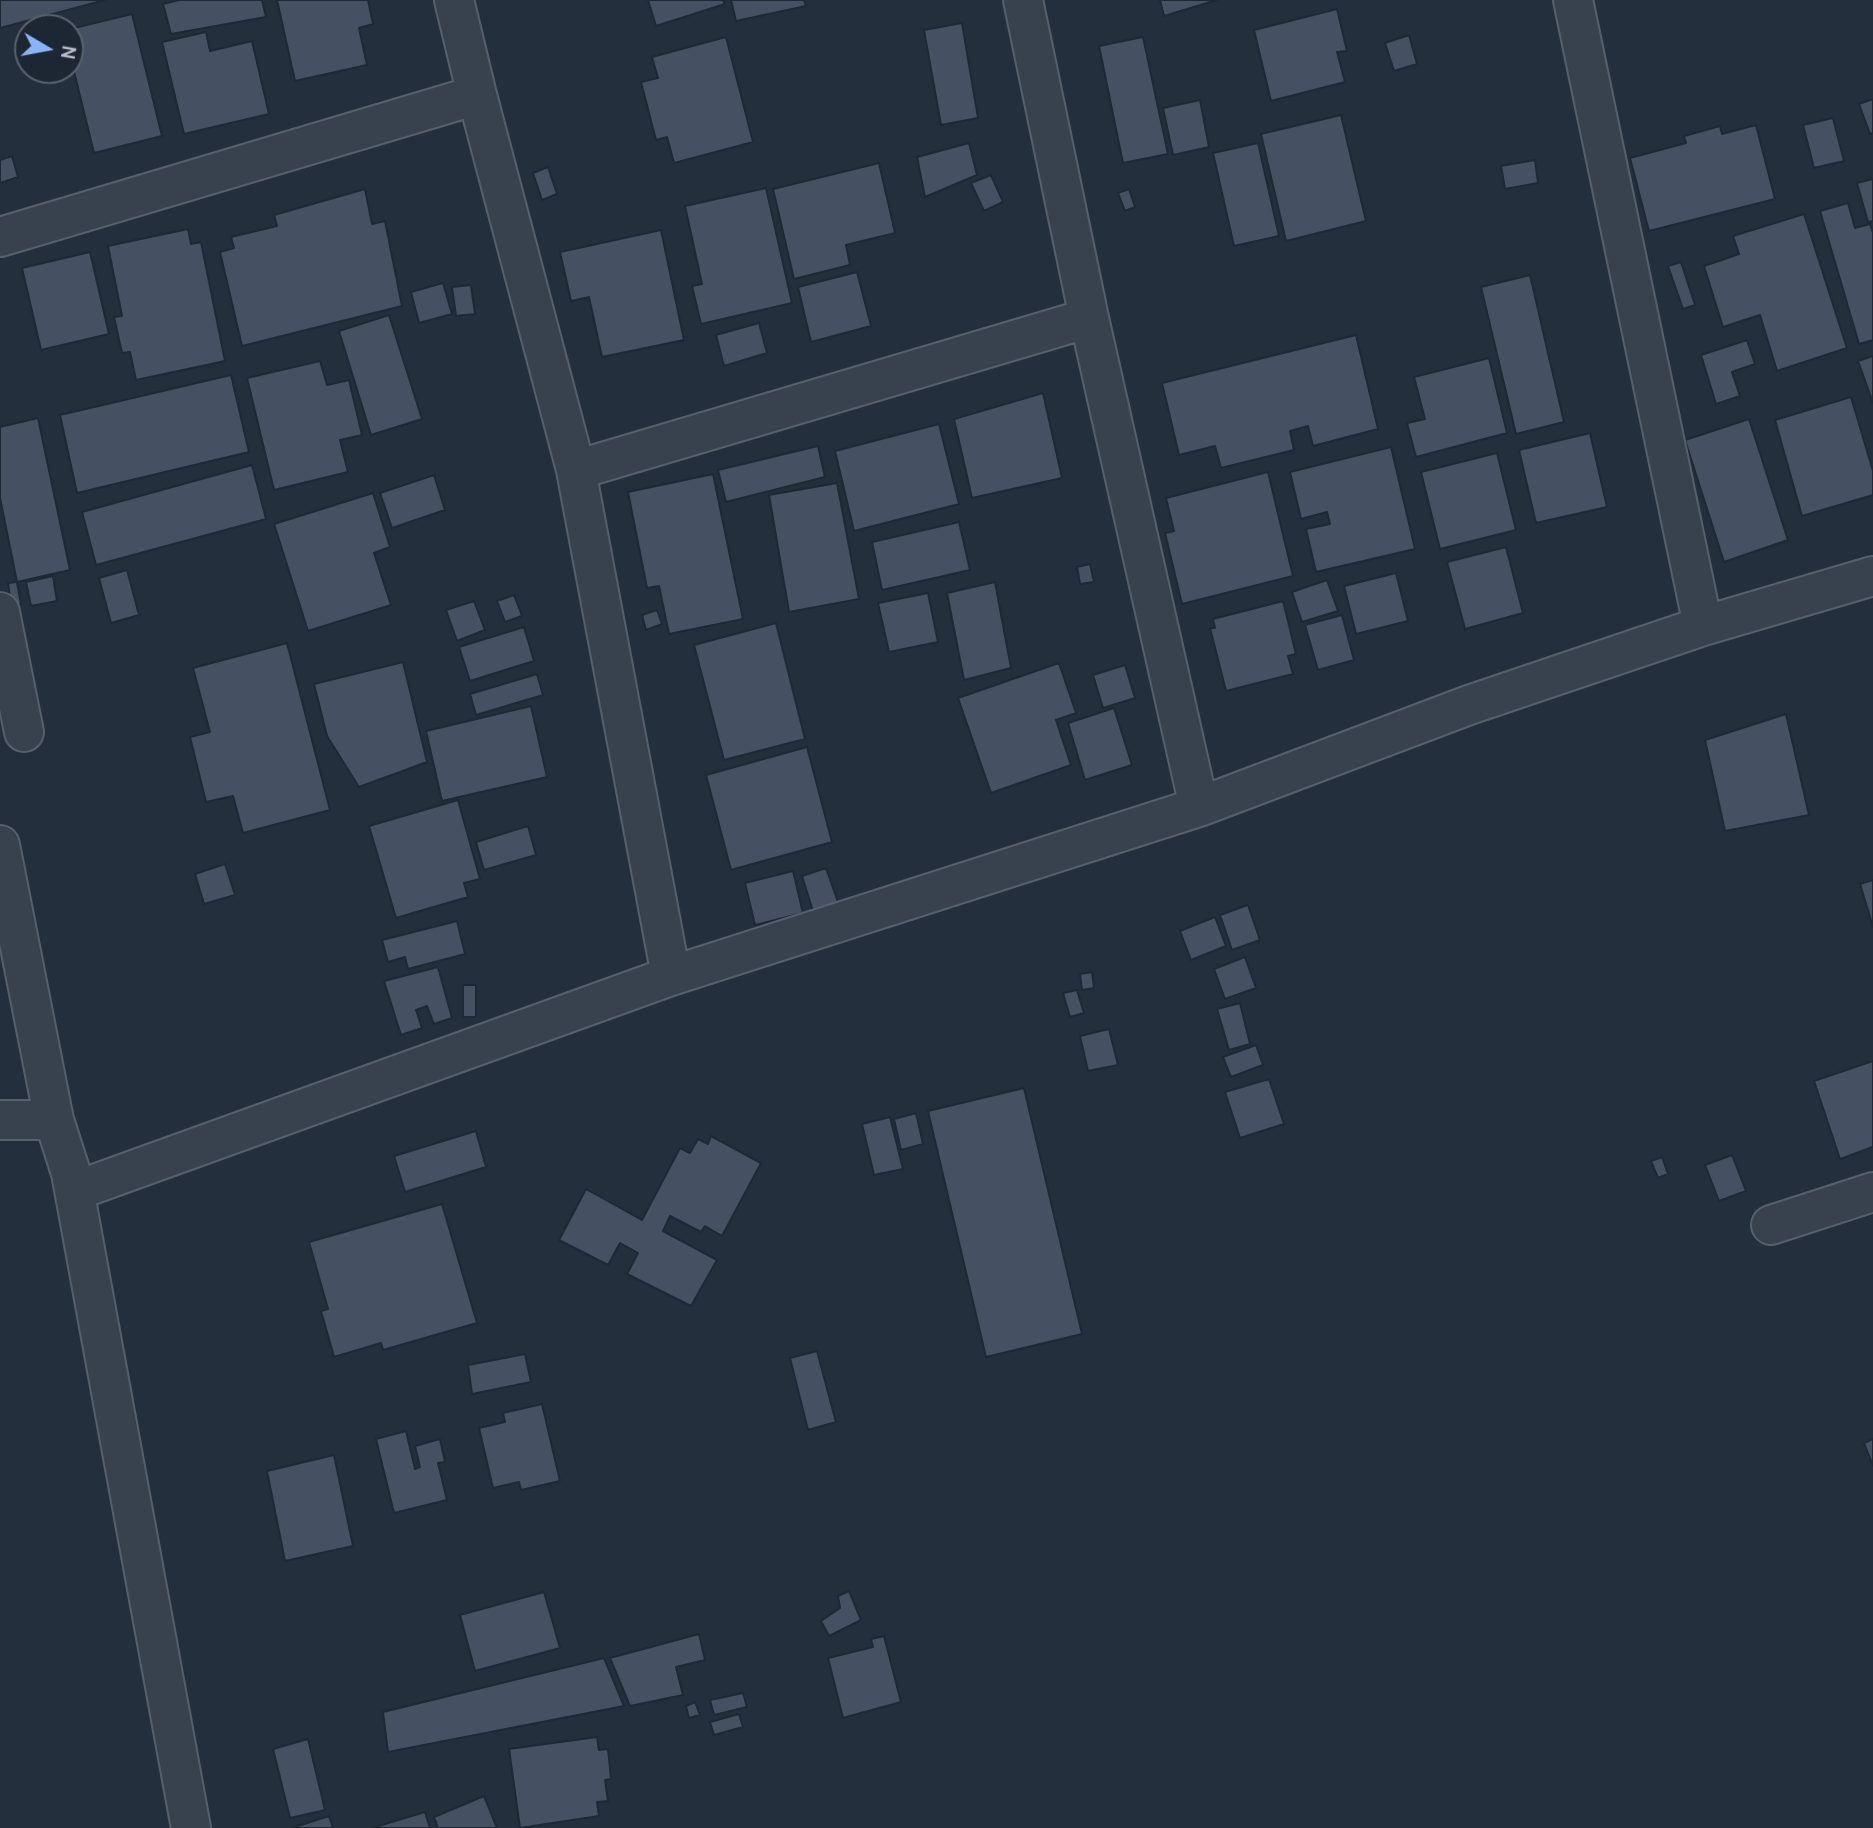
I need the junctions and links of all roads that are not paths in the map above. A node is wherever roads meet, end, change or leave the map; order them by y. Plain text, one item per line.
1 (454, 0) edge
2 (1023, 0) edge
3 (1573, 0) edge
4 (477, 94) junction
5 (0, 237) edge
6 (1089, 318) junction
7 (576, 470) junction
8 (1873, 576) edge
9 (0, 612) edge
10 (1703, 626) junction
11 (24, 733) dead end
12 (1199, 807) junction
13 (0, 845) edge
14 (671, 976) junction
15 (0, 1120) edge
16 (54, 1120) junction
17 (75, 1191) junction
18 (1873, 1192) edge
19 (1771, 1225) dead end
20 (191, 1828) edge

1 - 4 street
2 - 6 street
3 - 10 street
4 - 5 street
4 - 7 street
6 - 7 street
6 - 12 street
7 - 14 street
8 - 10 street
9 - 11 street
10 - 12 street
12 - 14 street
13 - 16 street
14 - 17 street
15 - 16 street
16 - 17 street
17 - 20 street
18 - 19 street

